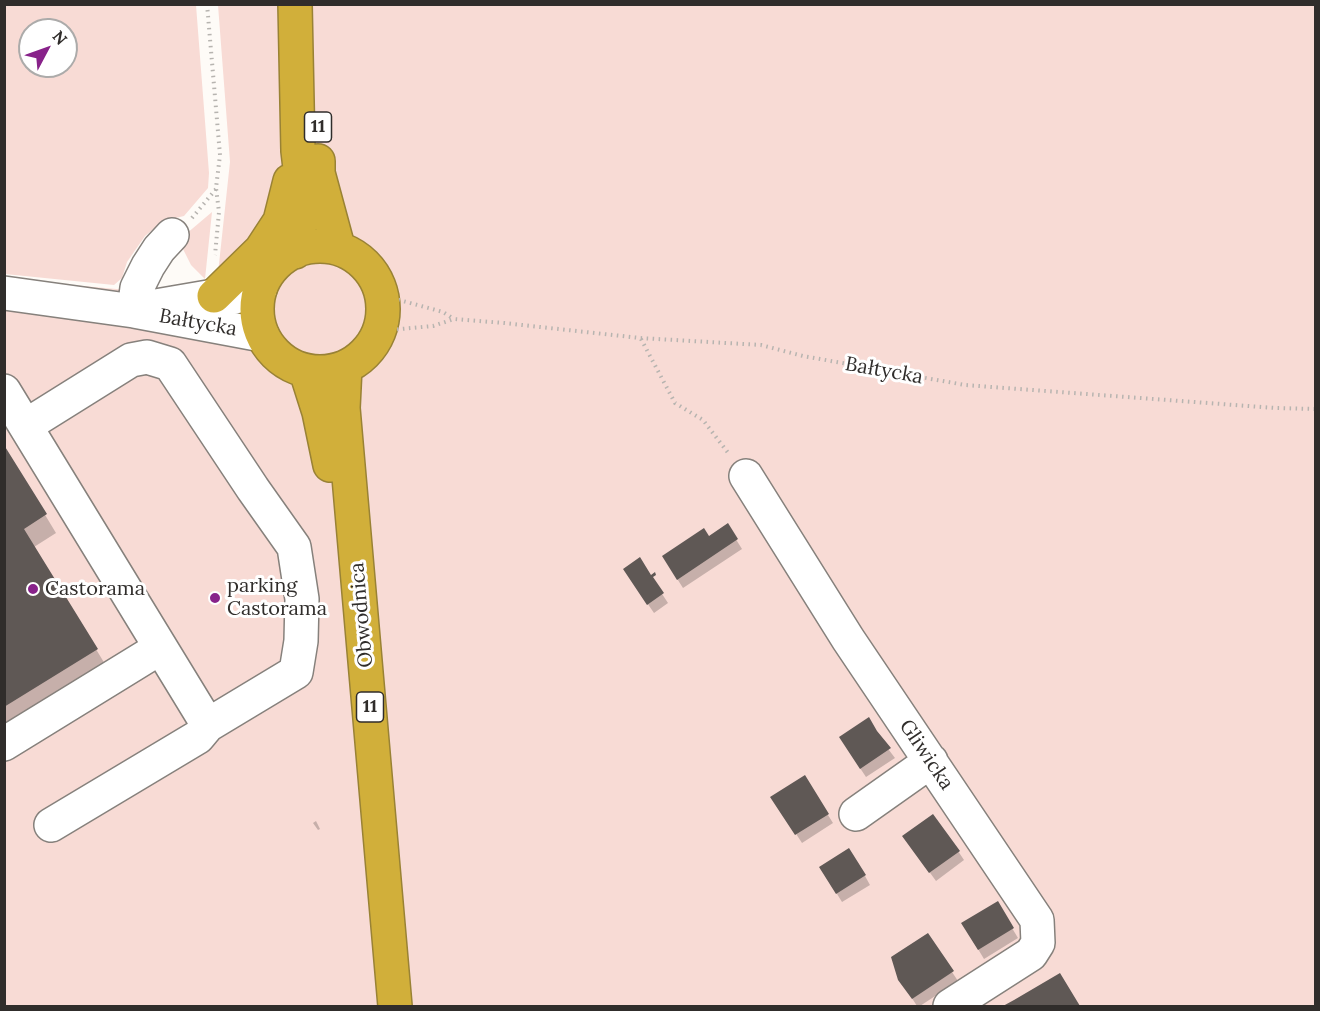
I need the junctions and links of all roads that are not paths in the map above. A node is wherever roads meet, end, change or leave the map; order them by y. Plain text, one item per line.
1 (295, 4) edge
2 (311, 4) edge
3 (298, 151) junction
4 (172, 236) road end
5 (338, 247) junction
6 (294, 252) junction
7 (260, 289) junction
8 (4, 293) edge
9 (214, 296) junction
10 (134, 311) junction
11 (262, 335) junction
12 (345, 368) junction
13 (306, 371) junction
14 (4, 391) edge
15 (27, 425) junction
16 (746, 476) road end
17 (160, 648) junction
18 (208, 725) junction
19 (4, 744) edge
20 (931, 761) junction
21 (856, 814) dead end
22 (51, 825) dead end
23 (374, 1006) edge
24 (395, 1006) edge
25 (950, 1006) edge

1 - 3 highway, 11
2 - 5 highway, 11
3 - 6 highway, 11
3 - 9 highway
4 - 10 street
5 - 6 highway
5 - 12 highway
6 - 7 highway
7 - 9 street, Bałtycka
7 - 11 highway
8 - 10 street, Bałtycka
9 - 10 street, Bałtycka
10 - 11 street, Bałtycka
11 - 13 highway
12 - 13 highway
12 - 24 highway, Obwodnica / 11
13 - 23 highway, Obwodnica / 11
14 - 15 street
15 - 17 street
15 - 18 street
16 - 20 street, Gliwicka
17 - 18 street
17 - 19 street
18 - 22 street
20 - 21 street
20 - 25 street, Gliwicka

